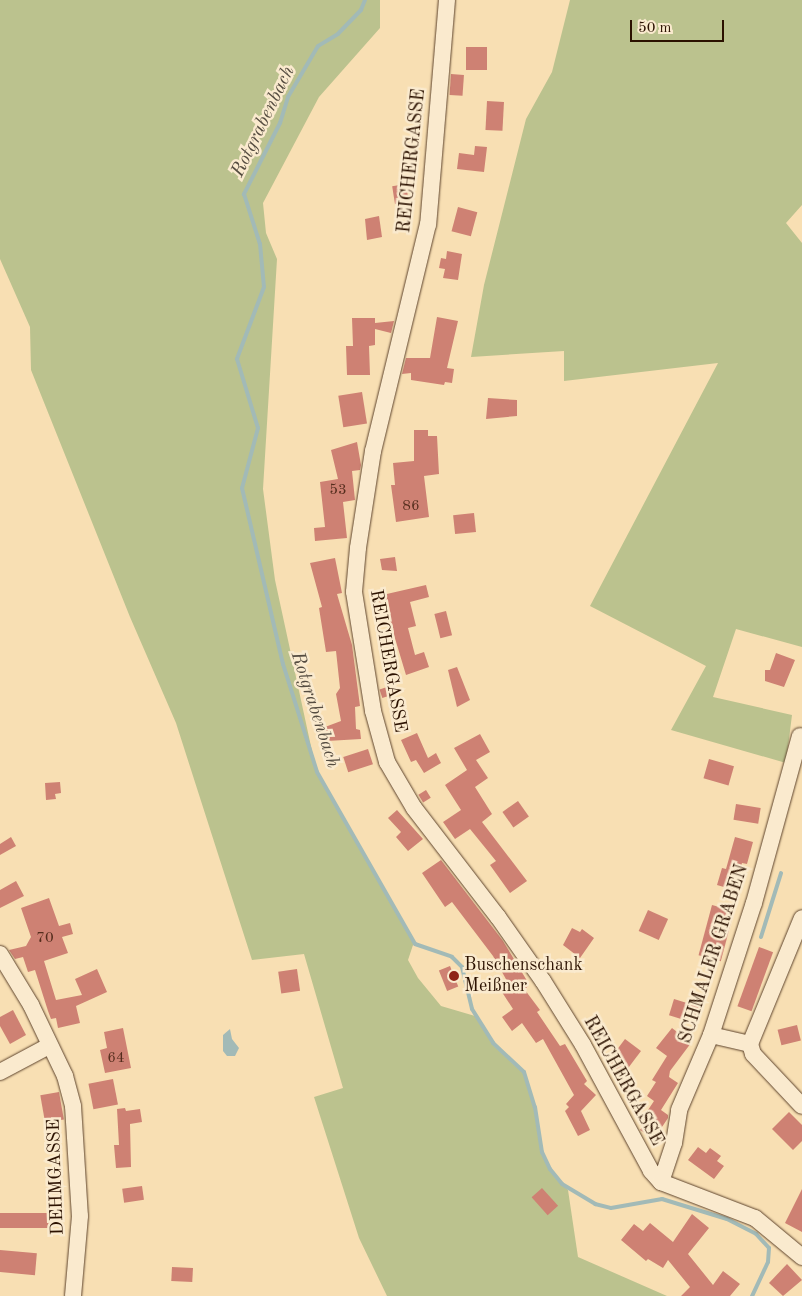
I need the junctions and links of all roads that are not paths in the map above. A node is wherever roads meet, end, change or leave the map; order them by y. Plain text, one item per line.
1 (447, 0) edge
2 (800, 736) dead end
3 (802, 918) edge
4 (796, 953) edge
5 (0, 954) edge
6 (711, 1035) junction
7 (750, 1044) junction
8 (49, 1046) junction
9 (0, 1072) edge
10 (802, 1106) edge
11 (662, 1182) junction
12 (802, 1257) edge
13 (74, 1296) edge

1 - 11 street, REICHERGASSE
2 - 6 street, SCHMALER GRABEN
3 - 4 street
4 - 7 street
5 - 8 street, DEHMGASSE
6 - 7 street
6 - 11 street, SCHMALER GRABEN
7 - 10 street
8 - 9 street
8 - 13 street, DEHMGASSE
11 - 12 street, REICHERGASSE

